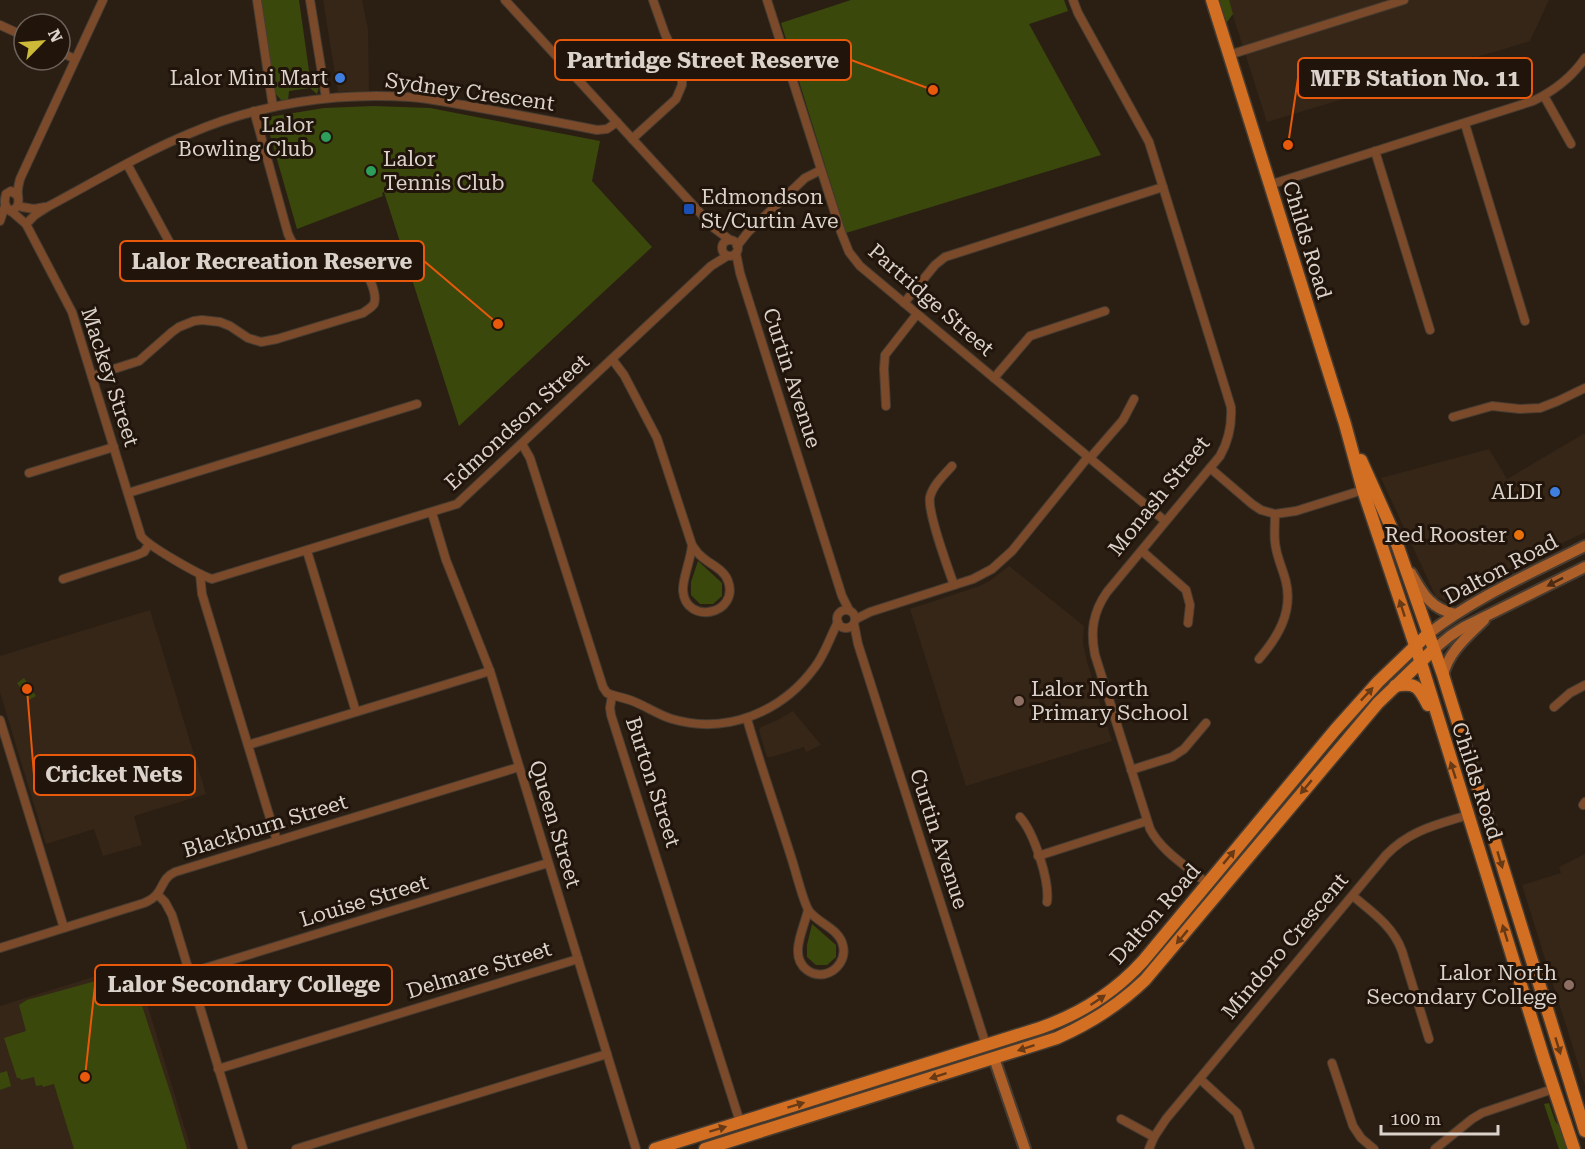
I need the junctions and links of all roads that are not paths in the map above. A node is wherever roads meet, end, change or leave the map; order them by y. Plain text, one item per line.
1 (103, 0) edge
2 (257, 0) edge
3 (310, 0) edge
4 (506, 0) edge
5 (654, 0) edge
6 (767, 0) edge
7 (1073, 0) edge
8 (1212, 0) edge
9 (1404, 0) edge
10 (1229, 55) junction
11 (72, 58) edge
12 (1585, 58) edge
13 (75, 59) junction
14 (1544, 96) junction
15 (326, 98) junction
16 (273, 107) junction
17 (254, 111) junction
18 (617, 122) junction
19 (1465, 124) junction
20 (632, 139) junction
21 (1570, 144) dead end
22 (1375, 151) junction
23 (128, 164) junction
24 (821, 170) junction
25 (20, 179) junction
26 (1269, 185) junction
27 (1163, 187) junction
28 (6, 199) edge
29 (20, 202) junction
30 (49, 206) junction
31 (0, 222) edge
32 (26, 224) junction
33 (730, 248) junction
34 (184, 269) dead end
35 (904, 303) junction
36 (1105, 311) dead end
37 (917, 314) junction
38 (1525, 321) dead end
39 (1430, 330) dead end
40 (612, 359) junction
41 (92, 376) junction
42 (994, 378) junction
43 (1585, 388) edge
44 (1134, 399) dead end
45 (417, 404) dead end
46 (886, 406) dead end
47 (1453, 417) dead end
48 (522, 444) junction
49 (114, 447) junction
50 (1089, 458) junction
51 (952, 466) dead end
52 (1210, 468) junction
53 (29, 473) dead end
54 (1368, 488) junction
55 (128, 493) junction
56 (1382, 505) junction
57 (432, 513) junction
58 (1275, 514) junction
59 (1372, 516) junction
60 (1166, 521) junction
61 (149, 543) junction
62 (692, 545) junction
63 (1585, 546) edge
64 (1142, 550) junction
65 (307, 551) junction
66 (1399, 551) junction
67 (1585, 567) edge
68 (200, 574) junction
69 (63, 579) dead end
70 (954, 585) junction
71 (1493, 612) junction
72 (1455, 614) junction
73 (848, 620) junction
74 (1188, 623) dead end
75 (1428, 634) junction
76 (1414, 646) junction
77 (1433, 650) junction
78 (1259, 659) dead end
79 (1420, 662) junction
80 (490, 671) junction
81 (1443, 675) junction
82 (1585, 685) edge
83 (1395, 686) junction
84 (612, 695) junction
85 (1554, 707) dead end
86 (356, 712) junction
87 (747, 719) junction
88 (0, 720) edge
89 (1206, 723) dead end
90 (1439, 724) junction
91 (248, 745) junction
92 (519, 767) junction
93 (1131, 770) junction
94 (1484, 809) junction
95 (1468, 815) junction
96 (1020, 816) dead end
97 (1148, 821) junction
98 (277, 841) junction
99 (1038, 856) junction
100 (548, 863) junction
101 (1208, 884) junction
102 (1219, 893) junction
103 (158, 895) junction
104 (1353, 896) junction
105 (1047, 902) dead end
106 (808, 910) junction
107 (64, 928) junction
108 (0, 948) edge
109 (578, 959) junction
110 (189, 973) junction
111 (1429, 1038) dead end
112 (986, 1045) junction
113 (607, 1054) junction
114 (994, 1058) junction
115 (1332, 1063) dead end
116 (218, 1069) junction
117 (1200, 1078) junction
118 (1570, 1084) junction
119 (1553, 1089) junction
120 (1121, 1119) dead end
121 (740, 1122) junction
122 (1585, 1131) edge
123 (744, 1137) junction
124 (1154, 1137) junction
125 (243, 1149) edge
126 (296, 1149) edge
127 (636, 1149) edge
128 (655, 1149) edge
129 (705, 1149) edge
130 (1025, 1149) edge
131 (1149, 1149) edge
132 (1250, 1149) edge
133 (1374, 1149) edge
134 (1435, 1149) edge
135 (1574, 1149) edge

1 - 13 street
2 - 16 street
3 - 15 street
4 - 18 street, Curtin Avenue
5 - 20 street
6 - 24 street, Partridge Street
7 - 27 street, Monash Street
8 - 10 main road, Childs Road
9 - 10 street
10 - 26 main road, Childs Road
11 - 13 street
12 - 14 street
13 - 25 street
14 - 19 street
14 - 21 street
15 - 16 street, Sydney Crescent
15 - 18 street, Sydney Crescent
16 - 17 street, Sydney Crescent
17 - 23 street, Sydney Crescent
17 - 41 street
18 - 20 street, Curtin Avenue
19 - 22 street
19 - 38 street
20 - 33 street, Curtin Avenue
22 - 26 street
22 - 39 street
23 - 30 street, Sydney Crescent
23 - 34 street
24 - 33 street, Edmondson Street
24 - 35 street, Partridge Street
25 - 28 street
25 - 29 street
26 - 54 main road, Childs Road
27 - 35 street
27 - 52 street, Monash Street
28 - 29 street
28 - 29 street
28 - 31 street
28 - 32 street, Mackey Street
29 - 30 street, Sydney Crescent
29 - 32 street, Mackey Street
30 - 32 street, Sydney Crescent
32 - 41 street, Mackey Street
33 - 40 street, Edmondson Street
33 - 73 street, Curtin Avenue
35 - 37 street, Partridge Street
36 - 42 street
37 - 42 street, Partridge Street
37 - 46 street
40 - 48 street, Edmondson Street
40 - 62 street
41 - 49 street, Mackey Street
42 - 50 street, Partridge Street
43 - 47 street
44 - 50 street
45 - 55 street
48 - 57 street, Edmondson Street
48 - 84 street, Burton Street
49 - 53 street
49 - 55 street, Mackey Street
50 - 60 street, Partridge Street
50 - 70 street
51 - 70 street
52 - 58 street
52 - 60 street, Monash Street
54 - 56 main road, Childs Road
54 - 58 street
54 - 59 main road, Childs Road
55 - 61 street, Mackey Street
56 - 59 main road
56 - 66 main road, Childs Road
57 - 65 street, Edmondson Street
57 - 80 street, Queen Street
58 - 78 street
76 -> 59 main road, Childs Road
60 - 64 street, Monash Street
61 - 68 street, Edmondson Street
61 - 69 street
62 - 62 street
63 - 72 main road, Dalton Road
64 - 74 street
64 - 93 street, Monash Street
65 - 68 street, Edmondson Street
65 - 86 street
66 - 72 main road
66 - 75 main road, Childs Road
67 -> 71 main road, Dalton Road
68 - 91 street
70 - 73 street
71 - 77 main road, Dalton Road
71 - 81 main road
72 - 75 main road, Dalton Road
73 - 87 street
73 - 112 street, Curtin Avenue
75 - 76 main road, Dalton Road
75 - 77 main road, Childs Road
76 - 79 main road, Childs Road
101 -> 76 main road, Dalton Road
77 - 79 main road, Dalton Road
77 - 81 main road, Childs Road
79 - 83 main road, Dalton Road
79 - 90 main road, Childs Road
80 - 86 street
80 - 92 street, Queen Street
81 - 94 main road, Childs Road
82 - 85 street
83 - 90 main road
83 -> 102 main road, Dalton Road
84 - 87 street
84 - 121 street, Burton Street
86 - 91 street
87 - 106 street
88 - 107 street
89 - 93 street
95 -> 90 main road, Childs Road
91 - 98 street
92 - 98 street, Blackburn Street
92 - 100 street, Queen Street
93 - 97 street, Monash Street
94 - 95 main road, Mindoro Crescent
94 -> 118 main road, Childs Road
95 - 104 street, Mindoro Crescent
119 -> 95 main road, Childs Road
96 - 99 street
97 - 99 street
97 - 101 street, Monash Street
98 - 103 street, Blackburn Street
99 - 105 street
100 - 109 street, Queen Street
100 - 110 street, Louise Street
101 - 102 main road, Monash Street
112 -> 101 main road, Dalton Road
102 -> 114 main road, Dalton Road
103 - 107 street, Blackburn Street
103 - 110 street
104 - 111 street
104 - 117 street, Mindoro Crescent
106 - 106 street
107 - 108 street, Blackburn Street
109 - 113 street, Queen Street
109 - 116 street, Delmare Street
110 - 116 street
121 -> 112 main road, Dalton Road
113 - 126 street
113 - 127 street, Queen Street
114 -> 123 main road, Dalton Road
114 - 130 main road
115 - 133 street
116 - 125 street
117 - 124 street, Mindoro Crescent
117 - 132 street
118 - 119 main road
118 - 122 main road, Childs Road
119 - 134 street
119 - 135 main road, Childs Road
120 - 124 street
121 - 123 main road, Burton Street
128 -> 121 main road, Dalton Road
123 - 129 main road, Dalton Road
124 - 131 street, Mindoro Crescent

